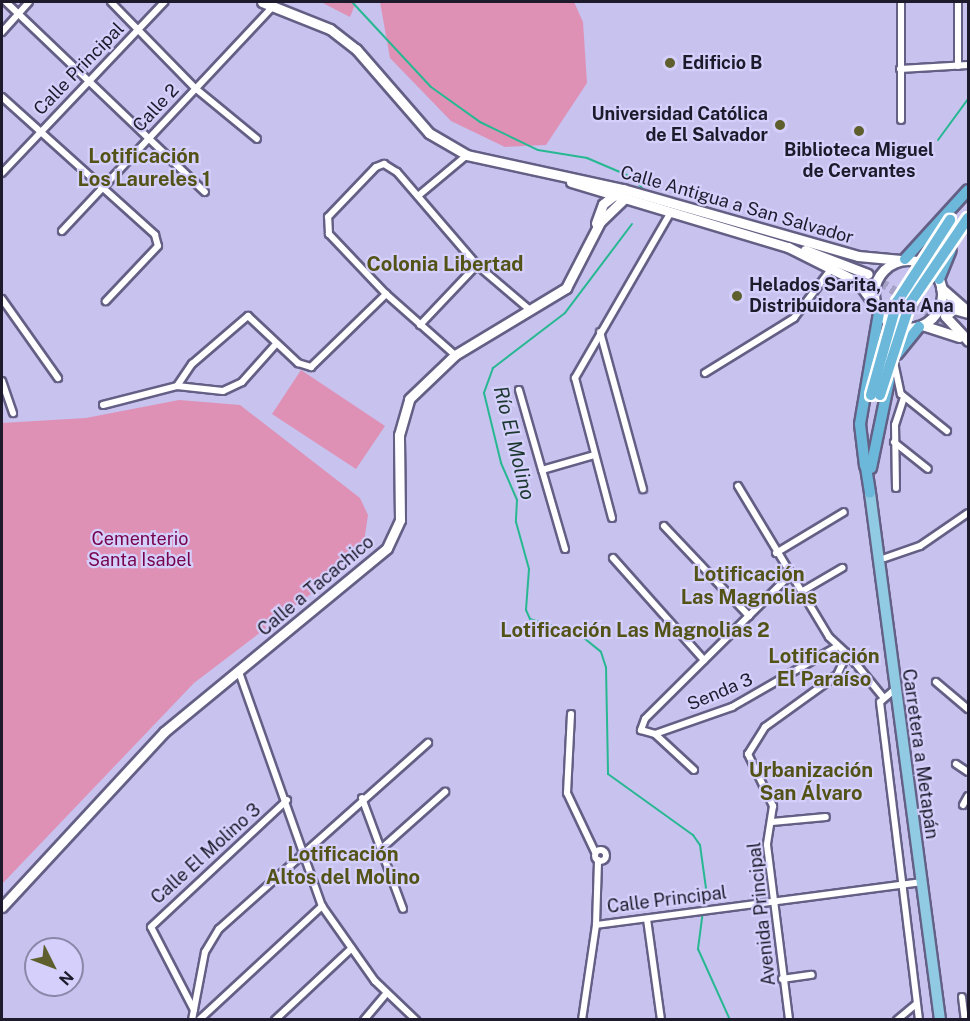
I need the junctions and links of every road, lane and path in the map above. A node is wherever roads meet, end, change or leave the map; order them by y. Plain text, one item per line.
1 (6, 2) edge
2 (29, 2) edge
3 (111, 2) edge
4 (164, 2) edge
5 (262, 2) edge
6 (901, 2) edge
7 (958, 2) edge
8 (273, 6) junction
9 (19, 13) junction
10 (140, 28) junction
11 (2, 32) edge
12 (969, 65) edge
13 (958, 66) junction
14 (900, 69) junction
15 (90, 80) junction
16 (195, 88) junction
17 (2, 97) edge
18 (901, 120) dead end
19 (40, 132) junction
20 (149, 137) junction
21 (257, 139) dead end
22 (467, 155) junction
23 (2, 173) edge
24 (564, 178) junction
25 (623, 189) junction
26 (100, 190) junction
27 (205, 192) dead end
28 (969, 192) edge
29 (418, 196) junction
30 (612, 196) junction
31 (623, 200) junction
32 (671, 212) junction
33 (969, 218) edge
34 (969, 224) edge
35 (62, 231) dead end
36 (595, 233) junction
37 (788, 247) junction
38 (903, 260) junction
39 (477, 264) junction
40 (832, 268) junction
41 (868, 274) tunnel mouth
42 (940, 284) junction
43 (386, 294) junction
44 (2, 299) edge
45 (106, 301) dead end
46 (531, 311) junction
47 (879, 311) junction
48 (969, 312) edge
49 (945, 322) tunnel mouth
50 (420, 325) junction
51 (920, 326) junction
52 (599, 332) junction
53 (968, 342) edge
54 (276, 344) junction
55 (455, 355) junction
56 (894, 362) junction
57 (705, 373) dead end
58 (58, 378) dead end
59 (2, 381) edge
60 (867, 382) junction
61 (177, 386) junction
62 (887, 386) junction
63 (519, 390) dead end
64 (875, 395) junction
65 (904, 397) junction
66 (103, 405) dead end
67 (13, 413) dead end
68 (947, 431) dead end
69 (894, 442) junction
70 (594, 455) junction
71 (868, 467) junction
72 (928, 469) dead end
73 (542, 470) junction
74 (738, 486) dead end
75 (896, 488) dead end
76 (643, 489) dead end
77 (870, 493) joint
78 (844, 512) dead end
79 (969, 513) edge
80 (612, 518) dead end
81 (664, 526) dead end
82 (565, 549) dead end
83 (776, 553) junction
84 (613, 558) dead end
85 (882, 560) junction
86 (842, 568) dead end
87 (790, 575) junction
88 (801, 592) junction
89 (749, 616) junction
90 (838, 646) junction
91 (846, 653) junction
92 (704, 660) junction
93 (239, 672) junction
94 (936, 682) dead end
95 (894, 690) junction
96 (883, 697) junction
97 (969, 709) edge
98 (571, 714) dead end
99 (655, 734) junction
100 (428, 743) dead end
101 (956, 764) dead end
102 (694, 770) dead end
103 (969, 772) edge
104 (445, 792) dead end
105 (969, 796) edge
106 (362, 798) junction
107 (287, 800) junction
108 (963, 805) dead end
109 (826, 817) dead end
110 (772, 822) junction
111 (381, 849) junction
112 (595, 852) junction
113 (302, 853) junction
114 (598, 860) junction
115 (921, 882) junction
116 (901, 884) junction
117 (772, 902) junction
118 (322, 906) junction
119 (2, 907) edge
120 (403, 909) dead end
121 (647, 918) junction
122 (596, 925) junction
123 (352, 948) junction
124 (812, 975) dead end
125 (782, 979) junction
126 (386, 994) junction
127 (962, 997) dead end
128 (916, 1004) junction
129 (194, 1010) junction
130 (192, 1020) edge
131 (199, 1020) edge
132 (275, 1020) edge
133 (364, 1020) edge
134 (416, 1020) edge
135 (582, 1020) edge
136 (661, 1020) edge
137 (789, 1020) edge
138 (897, 1020) edge
139 (919, 1020) edge
140 (940, 1020) edge
141 (965, 1020) edge

1 - 9 street
2 - 9 street
3 - 10 street
4 - 10 street, Calle Principal
5 - 8 main road, Calle Antigua a San Salvador
6 - 14 street
7 - 13 street
8 - 16 street, Calle 2
8 - 22 main road, Calle Antigua a San Salvador
9 - 11 street
9 - 15 street
10 - 15 street, Calle Principal
10 - 16 street
12 - 13 street
13 - 14 street
14 - 18 street
15 - 19 street, Calle Principal
15 - 20 street
16 - 20 street, Calle 2
16 - 21 street
17 - 19 street
19 - 23 street, Calle Principal
19 - 26 street
20 - 26 street, Calle 2
20 - 27 street
22 - 24 main road, Calle Antigua a San Salvador
22 - 29 street
24 - 25 main road, Calle Antigua a San Salvador
24 - 30 main road, Calle Antigua a San Salvador
25 - 30 main road
25 - 38 main road, Calle Antigua a San Salvador
26 - 35 street, Calle 2
26 - 45 street
28 - 38 highway
28 - 64 highway, bridge
29 - 39 street
29 - 43 street
30 - 31 main road, Calle Antigua a San Salvador
30 - 36 main road
31 - 32 main road, Calle Antigua a San Salvador
31 - 36 main road
32 - 37 main road, Calle Antigua a San Salvador
32 - 52 street
33 - 64 highway, bridge
34 - 42 highway
36 - 46 main road, Calle a Tacachico
37 - 40 main road, Calle Antigua a San Salvador
37 - 41 main road
38 - 42 main road
38 - 47 main road
39 - 46 street
39 - 50 street
40 - 47 main road, Calle Antigua a San Salvador
40 - 57 street
42 - 48 main road
42 - 51 main road
43 - 50 street
43 - 54 street
44 - 58 street
46 - 55 main road, Calle a Tacachico
47 - 51 main road
47 - 60 highway
48 - 53 main road
49 - 53 main road
50 - 55 street
51 - 53 main road
51 - 56 highway
52 - 70 street
52 - 76 street
54 - 61 street
54 - 61 street
55 - 93 main road, Calle a Tacachico
56 - 62 highway
56 - 65 street
59 - 67 street
60 - 62 highway
60 - 71 highway
61 - 66 street
62 - 71 highway
63 - 73 street
64 - 71 highway
65 - 68 street
65 - 69 street
69 - 72 street
69 - 75 street
70 - 73 street
70 - 80 street
71 - 77 highway
73 - 82 street
74 - 83 street
77 - 85 main road, Carretera a Metapán
78 - 83 street
79 - 85 street
81 - 89 street
83 - 87 street
84 - 92 street
85 - 95 main road, Carretera a Metapán
86 - 88 street
87 - 88 street
87 - 89 street
88 - 90 street
89 - 92 street
90 - 91 street
90 - 99 street, Senda 3
91 - 96 street
91 - 110 street, Avenida Principal
92 - 99 street
93 - 107 street
93 - 119 main road, Calle a Tacachico
94 - 97 street
95 - 96 street
95 - 115 main road, Carretera a Metapán
96 - 116 street
98 - 112 street
99 - 102 street
100 - 106 street
101 - 103 street
104 - 111 street
105 - 108 street
106 - 111 street
106 - 113 street
107 - 113 street
107 - 129 street, Calle El Molino 3
109 - 110 street
110 - 117 street, Avenida Principal
111 - 120 street
112 - 114 street
112 - 114 street
113 - 118 street
113 - 129 street
114 - 122 street
115 - 116 street, Calle Principal
115 - 140 main road, Carretera a Metapán
116 - 117 street, Calle Principal
116 - 128 street
117 - 121 street, Calle Principal
117 - 125 street, Avenida Principal
118 - 123 street
118 - 131 street
121 - 122 street, Calle Principal
121 - 136 street
122 - 135 street
123 - 126 street
123 - 132 street
124 - 125 street
125 - 137 street, Avenida Principal
126 - 133 street
126 - 134 street
127 - 141 street
128 - 138 street
128 - 139 street
129 - 130 street

